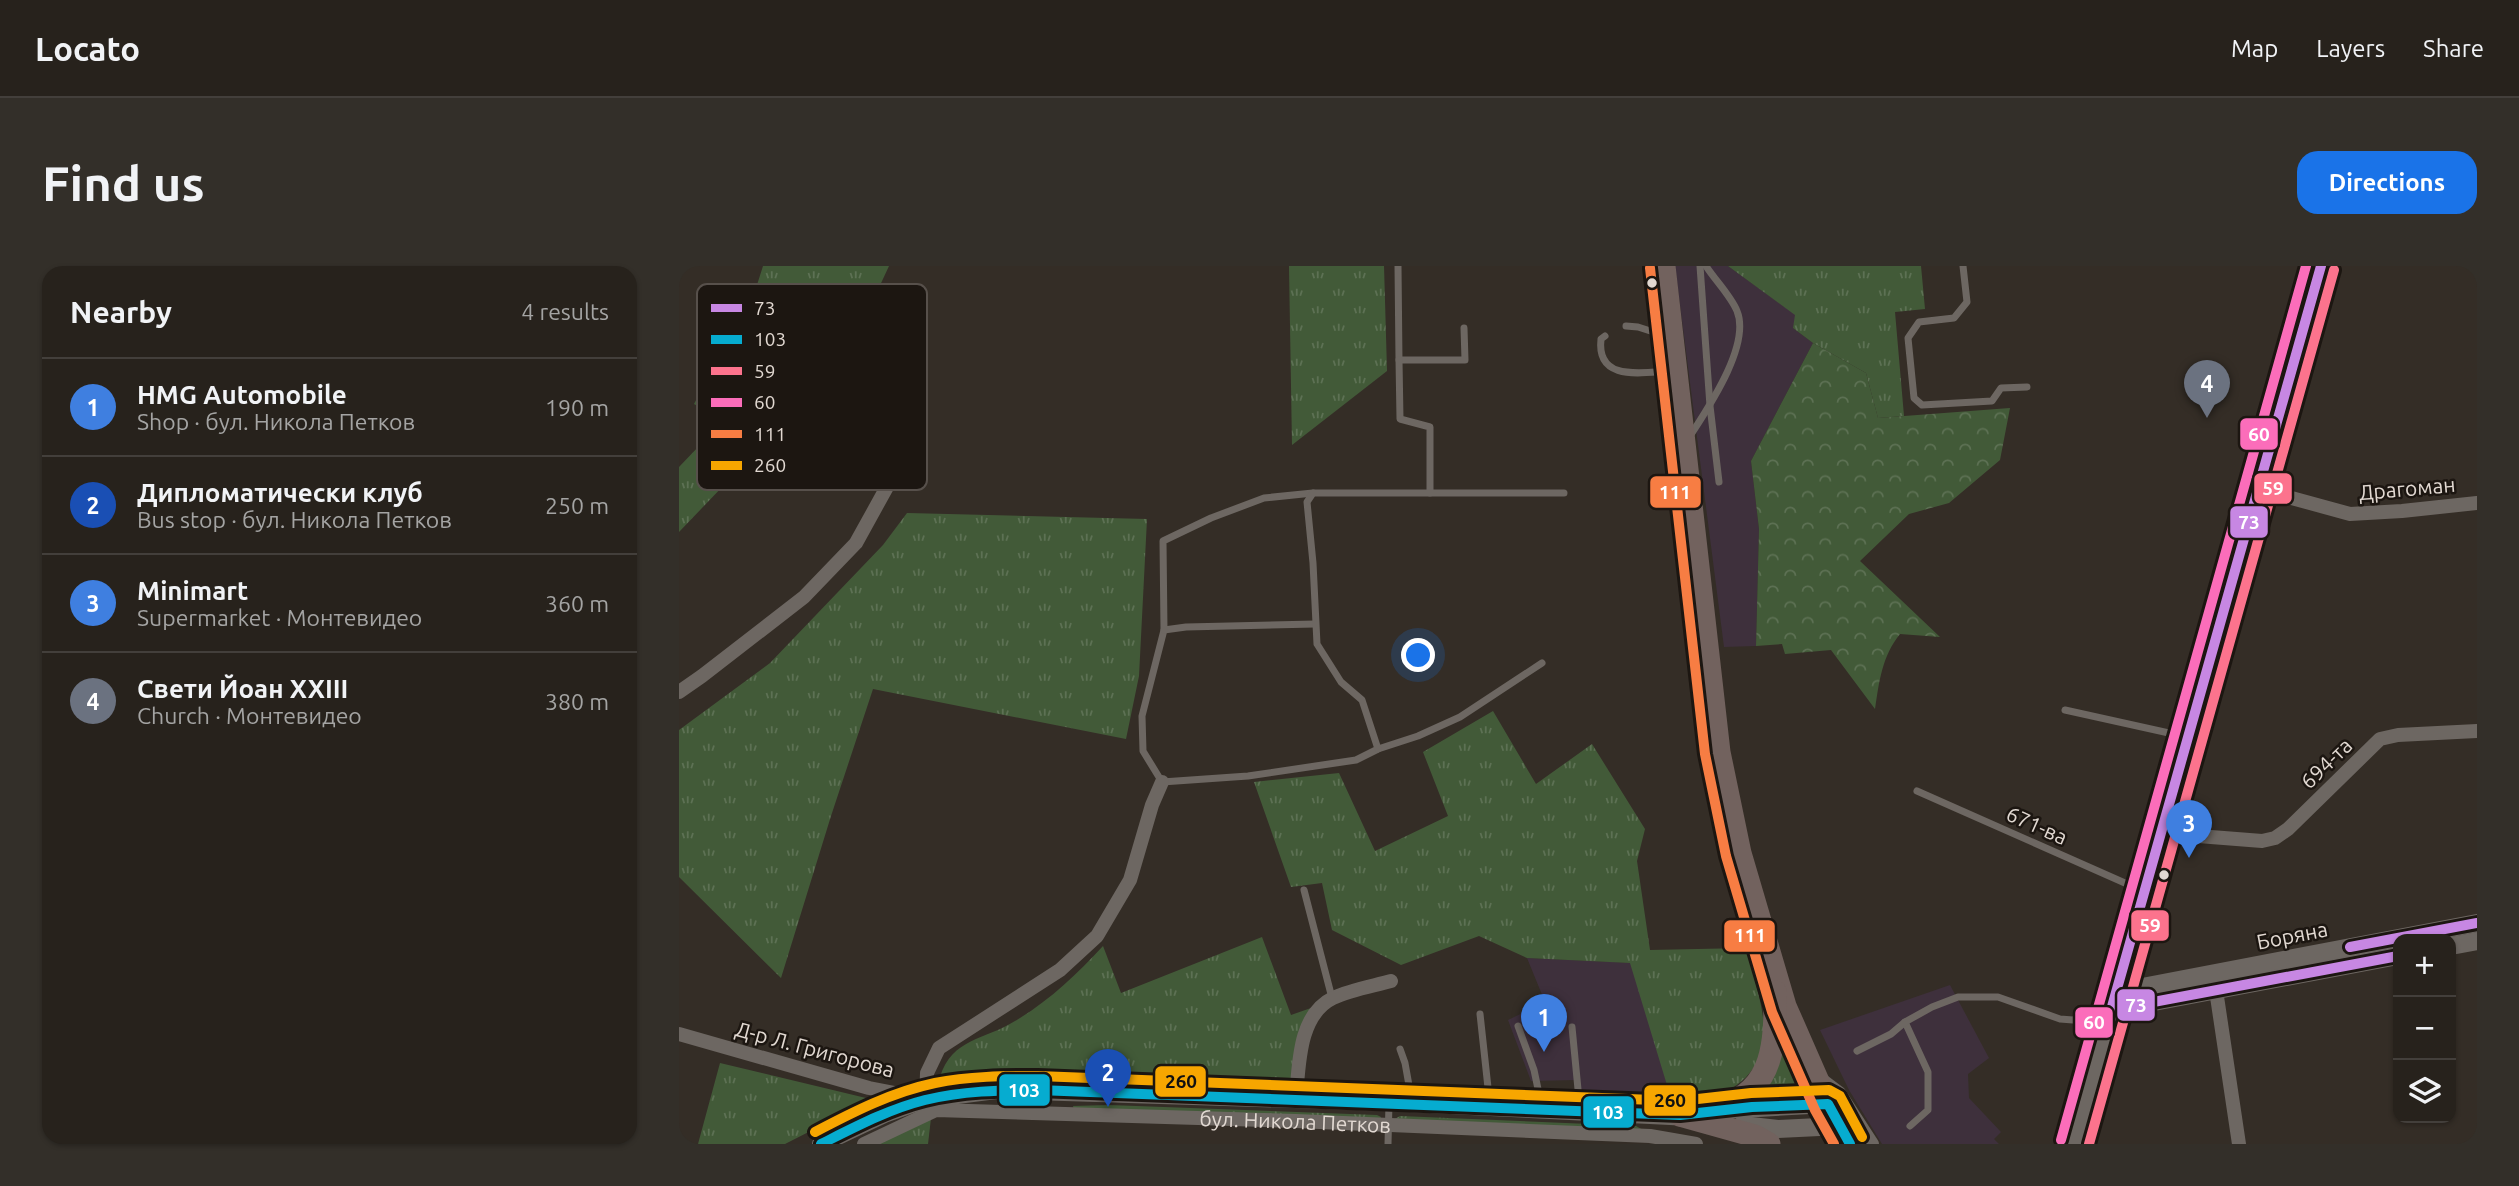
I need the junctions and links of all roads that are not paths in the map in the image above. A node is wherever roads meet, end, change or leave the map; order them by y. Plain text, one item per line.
1 (1398, 266) edge
2 (1664, 266) edge
3 (1700, 266) edge
4 (1706, 266) edge
5 (1963, 266) edge
6 (2321, 266) edge
7 (1626, 326) dead end
8 (1464, 328) dead end
9 (1605, 336) dead end
10 (1672, 338) junction
11 (1399, 360) junction
12 (1676, 371) junction
13 (2027, 387) dead end
14 (1710, 406) junction
15 (1684, 446) junction
16 (1719, 482) dead end
17 (2259, 489) junction
18 (885, 490) edge
19 (1313, 493) junction
20 (1430, 493) junction
21 (1564, 493) dead end
22 (2477, 503) edge
23 (1315, 624) junction
24 (1164, 631) junction
25 (1542, 663) dead end
26 (679, 692) edge
27 (2065, 710) dead end
28 (2477, 731) edge
29 (2187, 737) junction
30 (1378, 749) junction
31 (1162, 782) junction
32 (1917, 791) dead end
33 (2160, 833) junction
34 (1304, 890) dead end
35 (2144, 891) junction
36 (2477, 923) edge
37 (2477, 941) edge
38 (2456, 945) edge
39 (2393, 957) edge
40 (1775, 975) junction
41 (1391, 981) dead end
42 (2216, 990) junction
43 (2116, 992) junction
44 (1332, 998) junction
45 (2111, 1010) junction
46 (1480, 1014) dead end
47 (1905, 1022) junction
48 (1518, 1026) dead end
49 (1572, 1027) dead end
50 (679, 1034) edge
51 (1400, 1049) dead end
52 (1857, 1051) dead end
53 (1815, 1075) junction
54 (1296, 1098) junction
55 (1389, 1102) junction
56 (1412, 1103) junction
57 (1828, 1104) junction
58 (931, 1105) junction
59 (1490, 1107) junction
60 (1542, 1109) junction
61 (1580, 1111) junction
62 (1680, 1115) junction
63 (1388, 1125) junction
64 (1910, 1126) dead end
65 (1845, 1135) edge
66 (1648, 1140) edge
67 (821, 1144) edge
68 (863, 1144) edge
69 (1388, 1144) edge
70 (1696, 1144) edge
71 (1769, 1144) edge
72 (1872, 1144) edge
73 (2074, 1144) edge
74 (2239, 1144) edge

1 - 11 lane
2 - 10 highway
3 - 14 lane
4 - 14 lane
5 - 13 lane
6 - 17 street
7 - 10 lane
8 - 11 lane
9 - 12 lane
10 - 12 highway
11 - 20 lane
12 - 15 highway
14 - 15 lane
14 - 16 lane
15 - 40 highway
17 - 22 street, Драгоман
17 - 29 street
18 - 26 street
19 - 20 lane
19 - 23 lane
19 - 24 lane
20 - 21 lane
23 - 24 lane
23 - 30 lane
24 - 31 lane
25 - 30 lane
27 - 29 lane
28 - 33 street, 694-та
29 - 33 street
30 - 31 lane
31 - 58 street
32 - 35 lane, 671-ва
33 - 35 street
34 - 44 lane
35 - 43 street
36 - 43 street, Боряна
37 - 38 street
39 - 42 street, Боряна
40 - 53 highway
40 - 62 highway
41 - 44 street
42 - 45 street, Боряна
42 - 74 street
43 - 45 street
44 - 54 street
45 - 47 lane
45 - 73 street
46 - 59 lane
47 - 52 lane
47 - 64 lane
48 - 60 lane
49 - 61 lane
50 - 58 street, Д-р Л. Григорова
51 - 56 lane
53 - 57 highway
53 - 72 street
54 - 55 street, бул. Никола Петков
54 - 58 street, бул. Никола Петков
55 - 56 street, бул. Никола Петков
55 - 63 lane
56 - 59 street, бул. Никола Петков
57 - 62 street, бул. Никола Петков
57 - 65 highway, бул. Никола Петков
58 - 63 street, бул. Никола Петков
58 - 67 street, бул. Никола Петков
58 - 68 street
59 - 60 street, бул. Никола Петков
60 - 61 street, бул. Никола Петков
61 - 62 street, бул. Никола Петков
62 - 65 street, бул. Никола Петков
62 - 71 highway
63 - 66 street, бул. Никола Петков
63 - 69 lane
66 - 70 street, бул. Никола Петков

